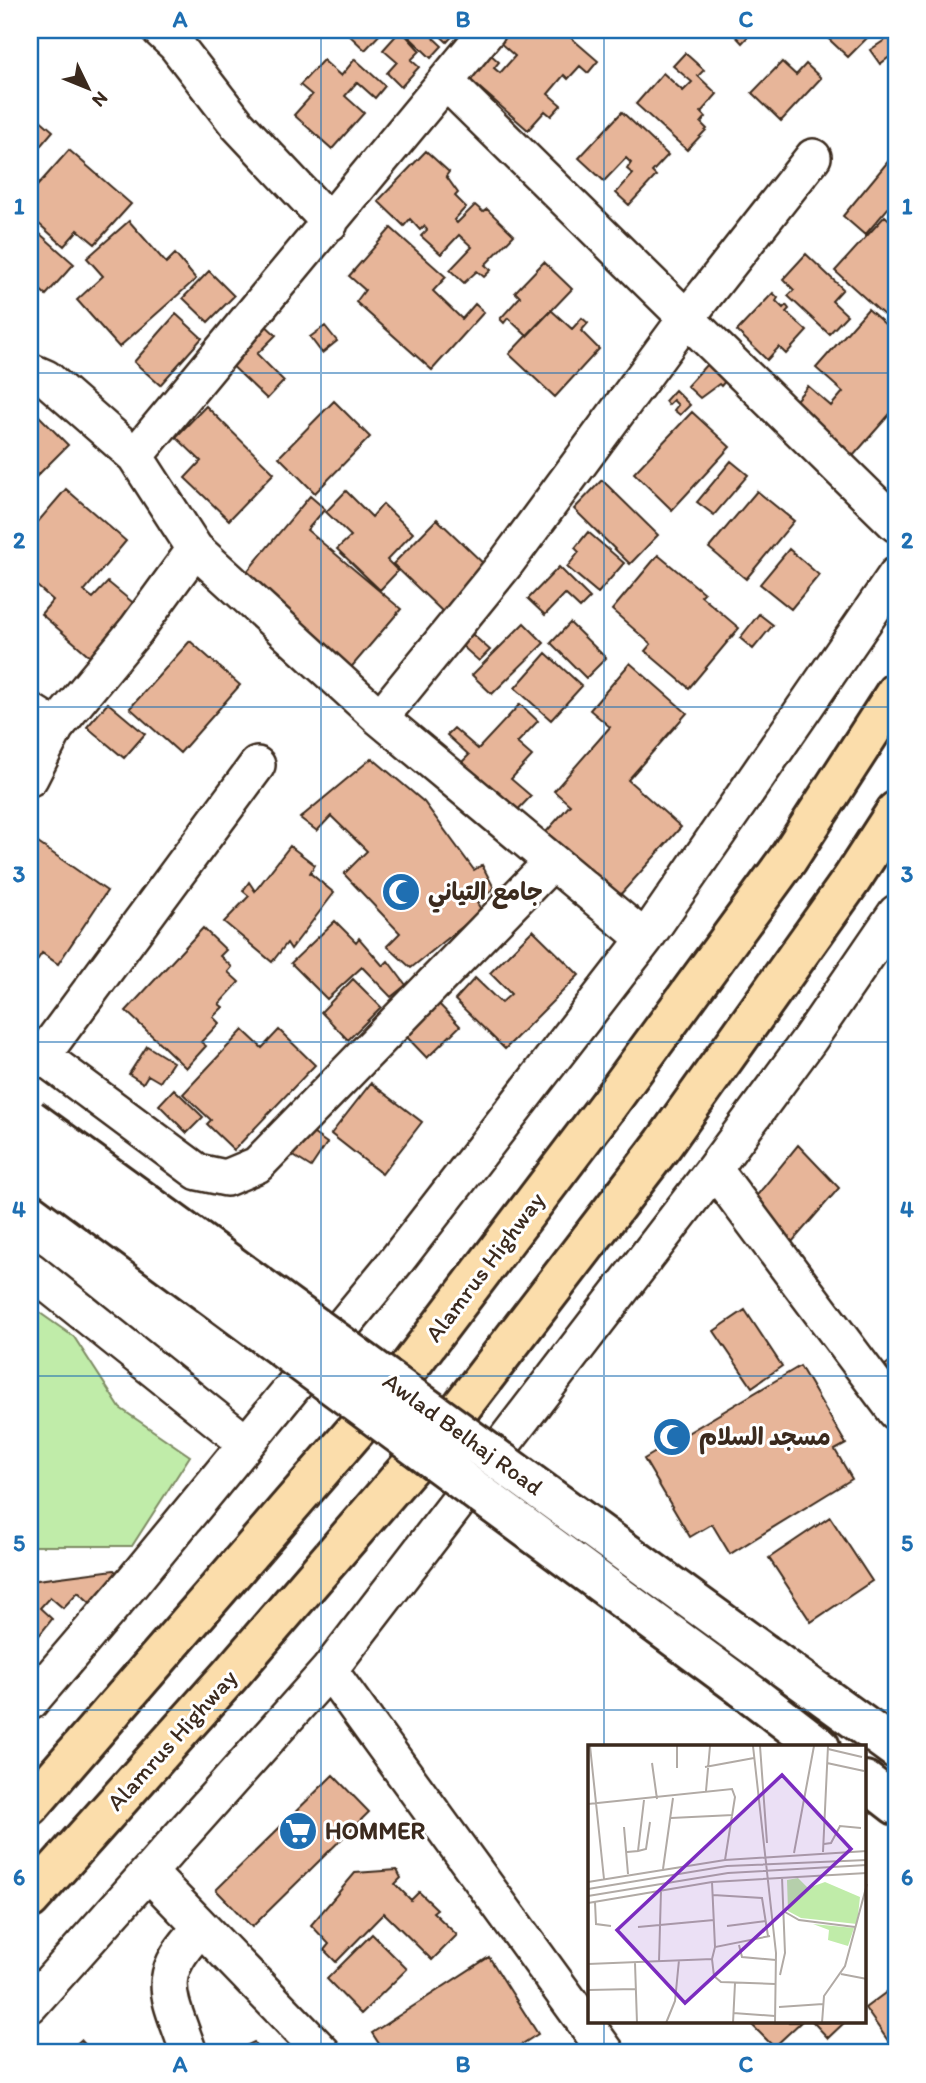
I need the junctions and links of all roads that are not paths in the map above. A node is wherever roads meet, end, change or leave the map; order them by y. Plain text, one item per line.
1 (160, 30) edge
2 (488, 30) edge
3 (446, 82) junction
4 (813, 157) dead end
5 (330, 223) junction
6 (685, 320) junction
7 (30, 371) edge
8 (135, 456) junction
9 (896, 524) edge
10 (195, 549) junction
11 (896, 575) edge
12 (896, 692) edge
13 (380, 718) junction
14 (43, 719) edge
15 (257, 765) dead end
16 (30, 778) edge
17 (896, 811) edge
18 (552, 862) junction
19 (896, 913) edge
20 (645, 939) junction
21 (36, 1052) edge
22 (30, 1119) edge
23 (30, 1162) edge
24 (714, 1169) junction
25 (30, 1270) edge
26 (308, 1367) junction
27 (896, 1412) edge
28 (246, 1443) junction
29 (329, 1670) junction
30 (30, 1702) edge
31 (817, 1745) edge
32 (896, 1749) edge
33 (866, 1782) edge
34 (896, 1805) edge
35 (30, 1806) edge
36 (149, 1873) junction
37 (30, 1899) edge
38 (201, 1928) junction
39 (30, 2005) edge
40 (189, 2053) edge
41 (323, 2053) edge
42 (607, 2053) edge

1 - 5 street
2 - 3 street
3 - 5 street
3 - 6 street
4 - 6 street
5 - 8 street
6 - 9 street
6 - 13 street
7 - 8 street
8 - 10 street
10 - 13 street
10 - 14 street
11 - 20 street
12 - 35 main road, Alamrus Highway
13 - 18 street
14 - 16 street
15 - 21 street
17 - 37 main road, Alamrus Highway
18 - 20 street
18 - 21 street
19 - 24 street
20 - 26 street
22 - 32 main road, Awlad Belhaj Road, bridge
23 - 26 main road, Awlad Belhaj Road, bridge
24 - 27 street
24 - 29 street
25 - 28 street
26 - 28 street
26 - 31 main road, Awlad Belhaj Road, bridge
28 - 30 street
29 - 36 street
29 - 42 street
33 - 34 main road
36 - 38 street
36 - 39 street
38 - 40 street
38 - 41 street

